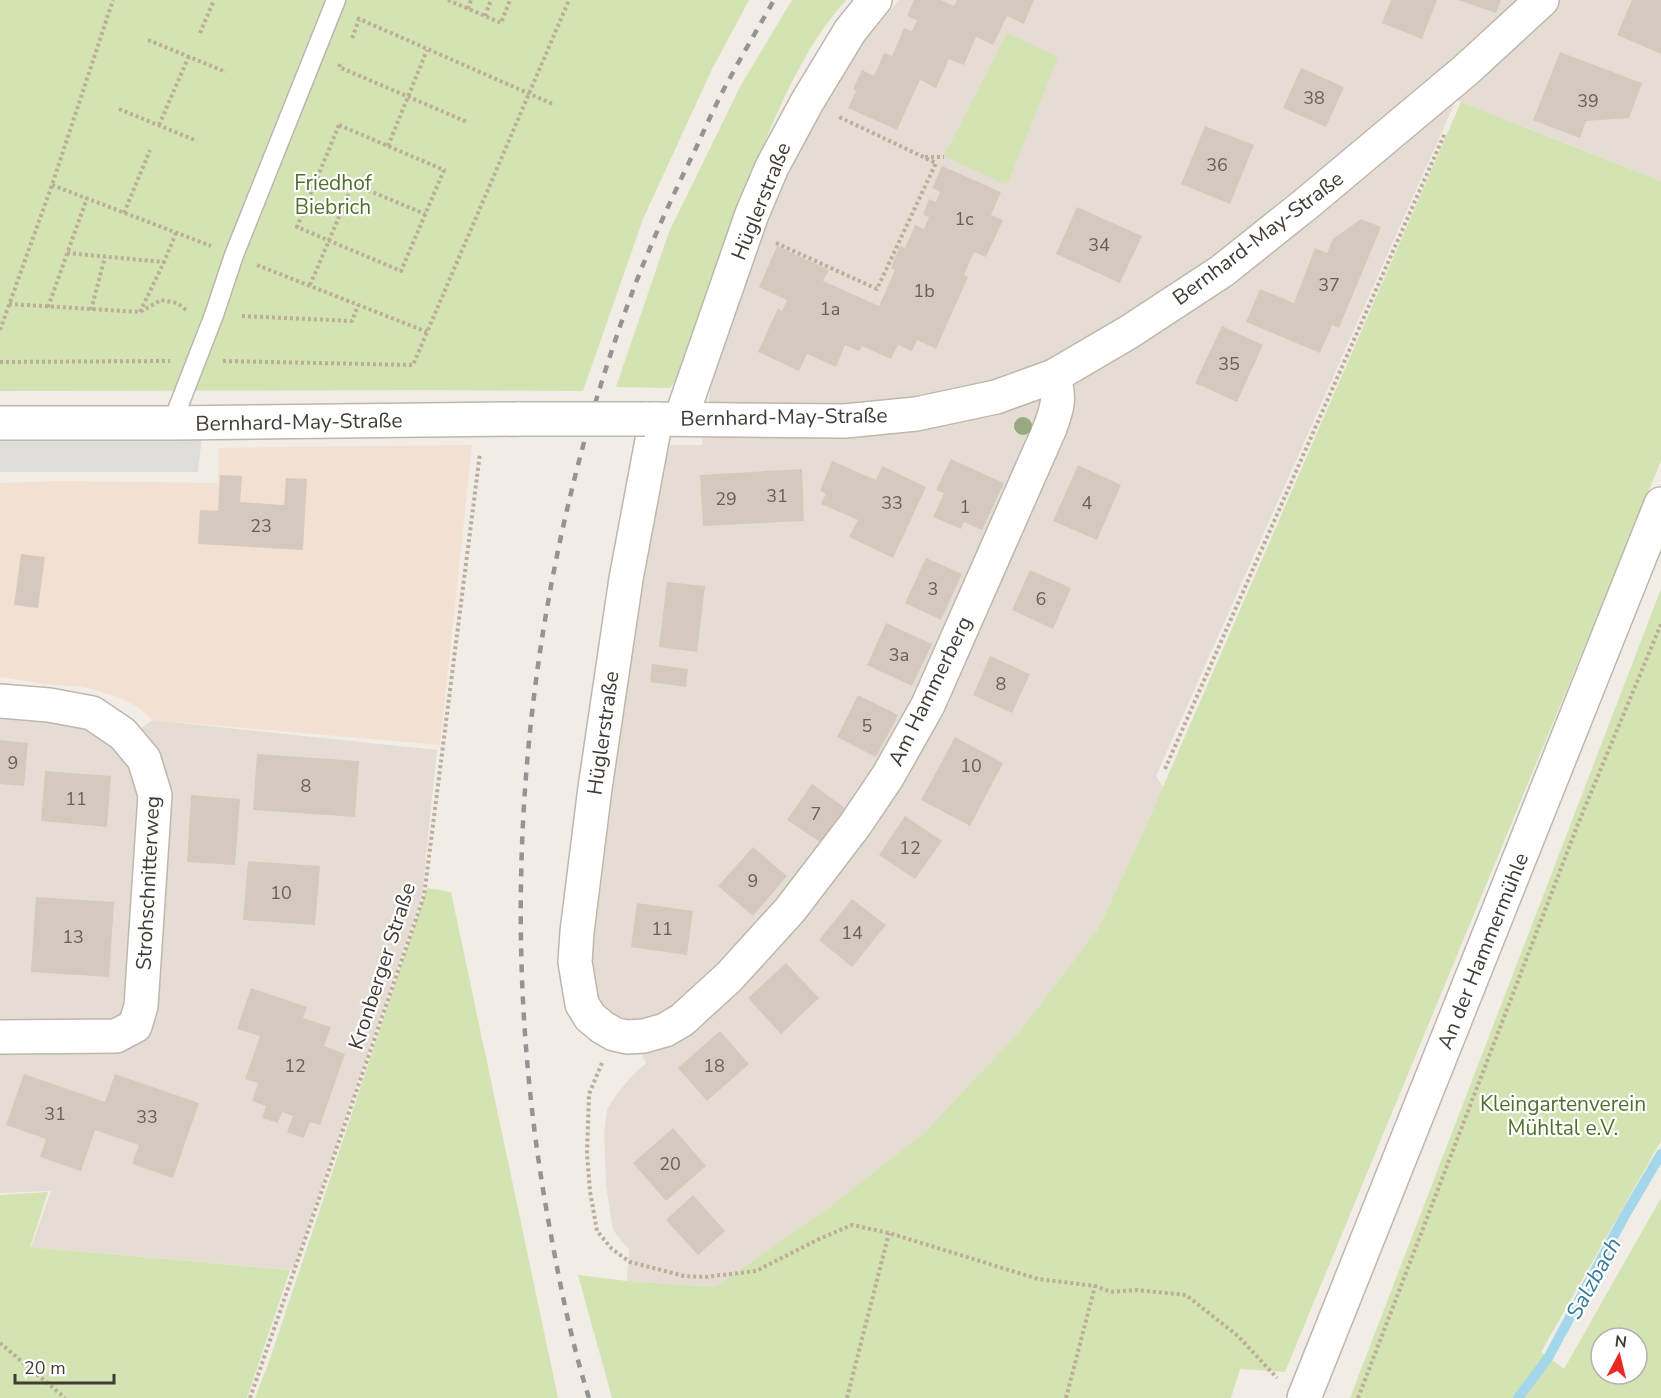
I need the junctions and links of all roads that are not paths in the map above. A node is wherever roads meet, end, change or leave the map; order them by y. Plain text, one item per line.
1 (875, 0) edge
2 (1542, 0) edge
3 (334, 4) edge
4 (1054, 376) junction
5 (661, 419) junction
6 (0, 423) edge
7 (172, 423) junction
8 (1661, 504) edge
9 (0, 701) edge
10 (614, 1035) joint
11 (0, 1037) edge
12 (1293, 1390) edge

1 - 5 street, Hüglerstraße
2 - 4 street, Bernhard-May-Straße
3 - 7 lane
4 - 5 street, Bernhard-May-Straße
4 - 10 street, Am Hammerberg
5 - 7 street, Bernhard-May-Straße, bridge
5 - 10 street, Hüglerstraße
6 - 7 street, Bernhard-May-Straße
8 - 12 street, An der Hammermühle
9 - 11 street, Strohschnitterweg

